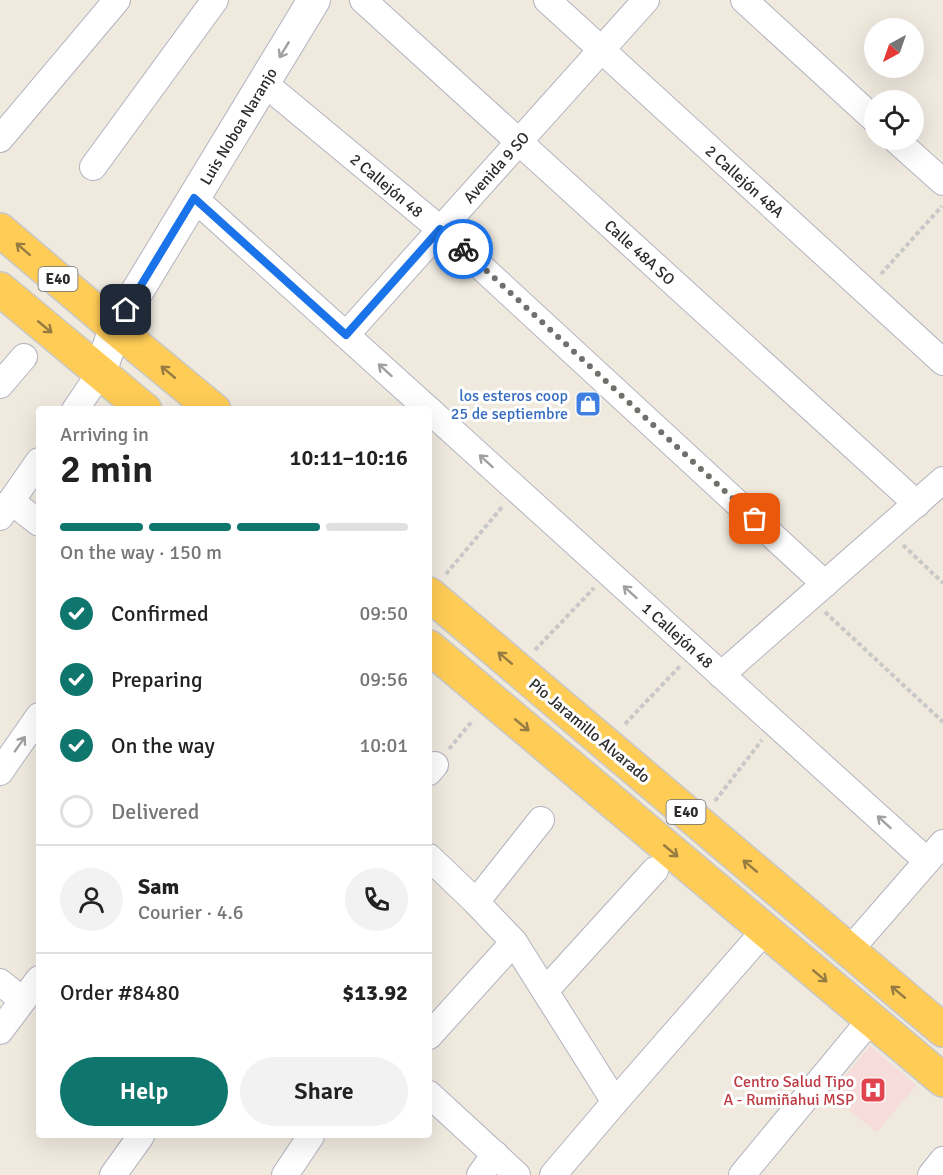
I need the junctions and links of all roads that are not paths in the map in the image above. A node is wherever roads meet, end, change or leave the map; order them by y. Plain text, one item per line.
1 (117, 0) edge
2 (215, 0) edge
3 (314, 0) edge
4 (363, 0) edge
5 (548, 0) edge
6 (646, 0) edge
7 (744, 0) edge
8 (602, 50) junction
9 (264, 83) junction
10 (864, 111) edge
11 (0, 139) edge
12 (519, 142) junction
13 (907, 150) edge
14 (93, 166) dead end
15 (943, 182) edge
16 (194, 198) junction
17 (440, 229) junction
18 (0, 230) edge
19 (0, 289) edge
20 (115, 328) junction
21 (346, 335) junction
22 (24, 357) dead end
23 (943, 362) edge
24 (100, 373) junction
25 (0, 385) edge
26 (78, 406) edge
27 (139, 406) edge
28 (209, 406) edge
29 (425, 406) edge
30 (432, 413) edge
31 (36, 465) edge
32 (943, 480) edge
33 (917, 504) junction
34 (6, 509) edge
35 (36, 522) edge
36 (436, 585) edge
37 (817, 591) junction
38 (432, 649) edge
39 (721, 675) junction
40 (36, 720) edge
41 (0, 771) edge
42 (541, 820) dead end
43 (935, 852) edge
44 (432, 860) edge
45 (655, 870) dead end
46 (476, 902) junction
47 (765, 930) junction
48 (514, 942) junction
49 (849, 951) junction
50 (0, 982) edge
51 (36, 983) edge
52 (545, 991) junction
53 (22, 1000) junction
54 (871, 1019) junction
55 (943, 1030) edge
56 (0, 1032) edge
57 (432, 1033) edge
58 (943, 1080) edge
59 (432, 1097) edge
60 (615, 1102) junction
61 (140, 1138) edge
62 (310, 1138) edge
63 (495, 1154) junction
64 (943, 1160) edge
65 (113, 1175) edge
66 (285, 1175) edge
67 (480, 1175) edge
68 (517, 1175) edge
69 (554, 1175) edge
70 (742, 1175) edge
71 (930, 1175) edge

1 - 11 street
2 - 14 street
3 -> 9 street, Luis Noboa Naranjo
4 - 12 street, Calle 48A SO
5 - 8 street, 2 Callejón 48A
6 - 8 street, Avenida 9 SO
7 - 10 street
8 - 12 street, Avenida 9 SO
8 - 23 street, 2 Callejón 48A
9 - 16 street, Luis Noboa Naranjo
9 - 17 street, 2 Callejón 48
12 - 17 street, Avenida 9 SO
12 - 33 street, Calle 48A SO
13 - 15 street
16 - 20 street, Luis Noboa Naranjo
16 - 21 street, 1 Callejón 48
17 - 21 street, Avenida 9 SO
17 - 37 street, 2 Callejón 48
20 -> 18 highway, E40
19 -> 24 highway, E40
20 - 24 street, Luis Noboa Naranjo
28 -> 20 highway, E40
29 -> 21 street, 1 Callejón 48
22 - 25 street
24 - 26 street, Luis Noboa Naranjo
24 - 27 highway, E40
39 -> 30 street, 1 Callejón 48
31 - 34 street
32 - 33 street
33 - 37 street
34 - 35 street
49 -> 36 highway, Pío Jaramillo Alvarado / E40
37 - 39 street
38 -> 47 highway, E40
43 -> 39 street, 1 Callejón 48
41 -> 40 street
42 - 46 street
43 - 49 street
44 - 46 street
45 - 52 street
46 - 48 street
47 -> 54 highway, E40
47 - 60 street
48 - 52 street
48 - 57 street
55 -> 49 highway, Pío Jaramillo Alvarado / E40
50 - 53 street
51 - 53 street
52 - 60 street
53 - 56 street
54 - 58 highway, E40
54 - 70 street
59 - 63 street
60 - 69 street
61 - 65 street
62 - 66 street
63 - 67 street
63 - 68 street
64 - 71 street

